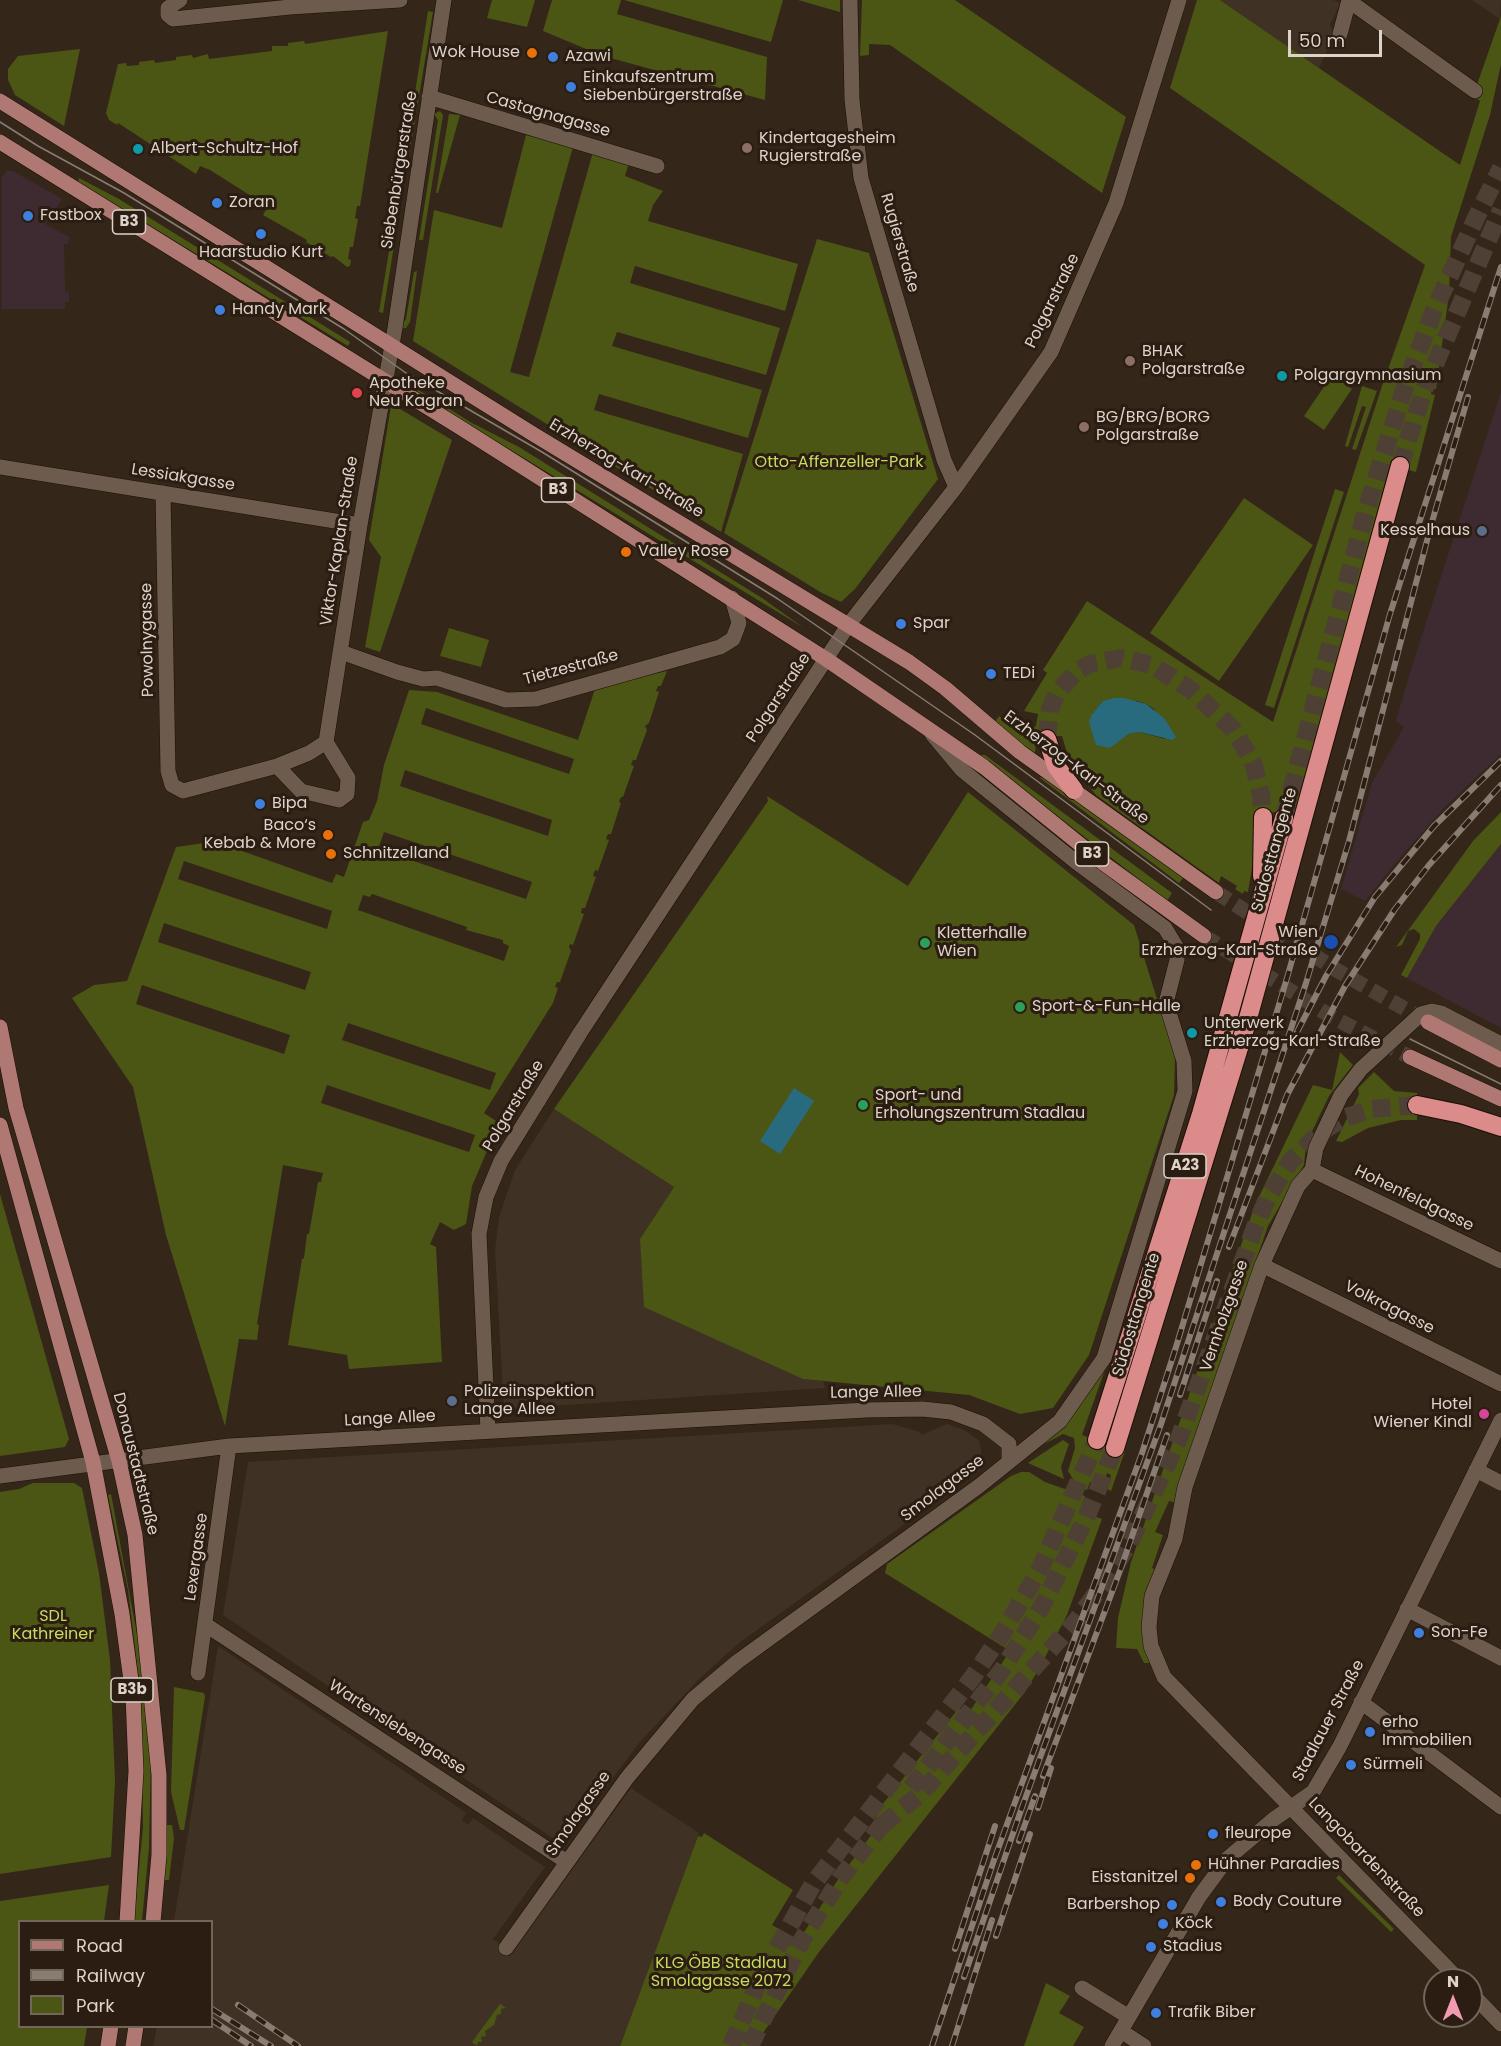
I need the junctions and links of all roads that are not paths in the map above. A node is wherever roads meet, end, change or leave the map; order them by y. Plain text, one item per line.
1 (180, 0) edge
2 (400, 0) edge
3 (444, 0) edge
4 (850, 0) edge
5 (1179, 0) edge
6 (1349, 1) edge
7 (1340, 34) dead end
8 (1475, 91) dead end
9 (429, 97) junction
10 (0, 101) edge
11 (0, 142) edge
12 (657, 166) dead end
13 (392, 346) junction
14 (384, 382) junction
15 (1400, 466) tunnel mouth
16 (0, 467) edge
17 (957, 487) junction
18 (163, 493) junction
19 (360, 525) junction
20 (732, 598) junction
21 (849, 624) junction
22 (340, 652) junction
23 (826, 660) junction
24 (925, 725) junction
25 (1047, 739) tunnel mouth
26 (326, 742) junction
27 (277, 766) junction
28 (1074, 790) junction
29 (1263, 817) tunnel mouth
30 (1284, 818) tunnel mouth
31 (1265, 889) junction
32 (1216, 891) tunnel mouth
33 (1204, 936) tunnel mouth
34 (1428, 1022) tunnel mouth
35 (0, 1027) edge
36 (1501, 1044) edge
37 (1410, 1057) tunnel mouth
38 (1501, 1060) edge
39 (1501, 1099) edge
40 (1417, 1105) tunnel mouth
41 (0, 1125) edge
42 (1501, 1127) edge
43 (1312, 1170) junction
44 (1501, 1262) edge
45 (1262, 1265) junction
46 (1501, 1384) edge
47 (1501, 1420) edge
48 (489, 1431) junction
49 (1097, 1440) tunnel mouth
50 (229, 1446) junction
51 (1115, 1448) tunnel mouth
52 (1010, 1460) junction
53 (119, 1461) junction
54 (93, 1462) junction
55 (1476, 1470) junction
56 (0, 1476) edge
57 (1501, 1483) edge
58 (1407, 1609) junction
59 (206, 1625) junction
60 (1501, 1658) edge
61 (198, 1673) dead end
62 (1171, 1685) joint
63 (1361, 1702) junction
64 (1501, 1807) edge
65 (1292, 1808) junction
66 (567, 1862) junction
67 (127, 1920) edge
68 (153, 1920) edge
69 (506, 1948) dead end
70 (1447, 1968) edge
71 (1082, 1988) dead end
72 (1483, 2005) edge
73 (1129, 2017) junction
74 (1501, 2024) edge
75 (111, 2028) edge
76 (136, 2028) edge
77 (1121, 2031) junction
78 (108, 2046) edge
79 (133, 2046) edge
80 (1112, 2046) edge
81 (1144, 2046) edge

1 - 2 street
3 - 9 street, Siebenbürgerstraße
4 - 17 street, Rugierstraße
5 - 17 street, Polgarstraße
6 - 7 street
6 - 8 street
9 - 12 street, Castagnagasse
9 - 13 street, Siebenbürgerstraße
10 - 13 main road, Erzherzog-Karl-Straße / B3
11 - 14 main road, B3
13 - 14 street, Viktor-Kaplan-Straße
13 - 21 main road, Erzherzog-Karl-Straße / B3
14 - 19 street, Viktor-Kaplan-Straße
14 - 20 main road, B3
15 - 51 highway, Südosttangente / A23
16 - 18 street, Lessiakgasse
17 - 21 street, Polgarstraße
18 - 19 street, Lessiakgasse
18 - 27 street, Powolnygasse
19 - 22 street, Viktor-Kaplan-Straße
20 - 22 street, Tietzestraße
20 - 23 main road, B3
21 - 23 street, Polgarstraße
21 - 28 main road, Erzherzog-Karl-Straße / B3
22 - 26 street, Viktor-Kaplan-Straße
23 - 24 main road, B3
23 - 48 street, Polgarstraße
24 - 33 main road, B3
24 - 52 street, Smolagasse
25 - 28 highway
26 - 27 street
26 - 27 street
28 - 32 main road, Erzherzog-Karl-Straße / B3
29 - 31 highway
30 - 31 highway, Südosttangente / A23
31 - 49 highway, Südosttangente / A23
34 - 38 main road
35 - 53 main road, Donaustadtstraße / B3b
36 - 43 street, Vernholzgasse
37 - 39 main road
40 - 42 highway
41 - 54 main road, B3b
43 - 44 street, Hohenfeldgasse
43 - 45 street, Vernholzgasse
45 - 46 street, Volkragasse
45 - 62 street, Vernholzgasse
47 - 55 street, Stadlauer Straße
48 - 50 street, Lange Allee
48 - 52 street, Lange Allee
50 - 53 street, Lange Allee
50 - 59 street, Lexergasse
52 - 66 street, Smolagasse
53 - 54 street, Lange Allee
53 - 68 main road, Donaustadtstraße / B3b
54 - 56 street, Lange Allee
54 - 67 main road, B3b
55 - 57 street
55 - 58 street, Stadlauer Straße
58 - 60 street
58 - 63 street, Stadlauer Straße
59 - 61 street, Lexergasse
59 - 66 street, Wartenslebengasse
62 - 65 street, Langobardenstraße
63 - 64 street
63 - 65 street, Stadlauer Straße
65 - 70 street, Langobardenstraße
65 - 73 street, Stadlauer Straße
66 - 69 street, Smolagasse
71 - 73 street
72 - 74 street
73 - 77 street, Stadlauer Straße
75 - 78 main road
76 - 79 main road
77 - 80 street, Stadlauer Straße
77 - 81 street

